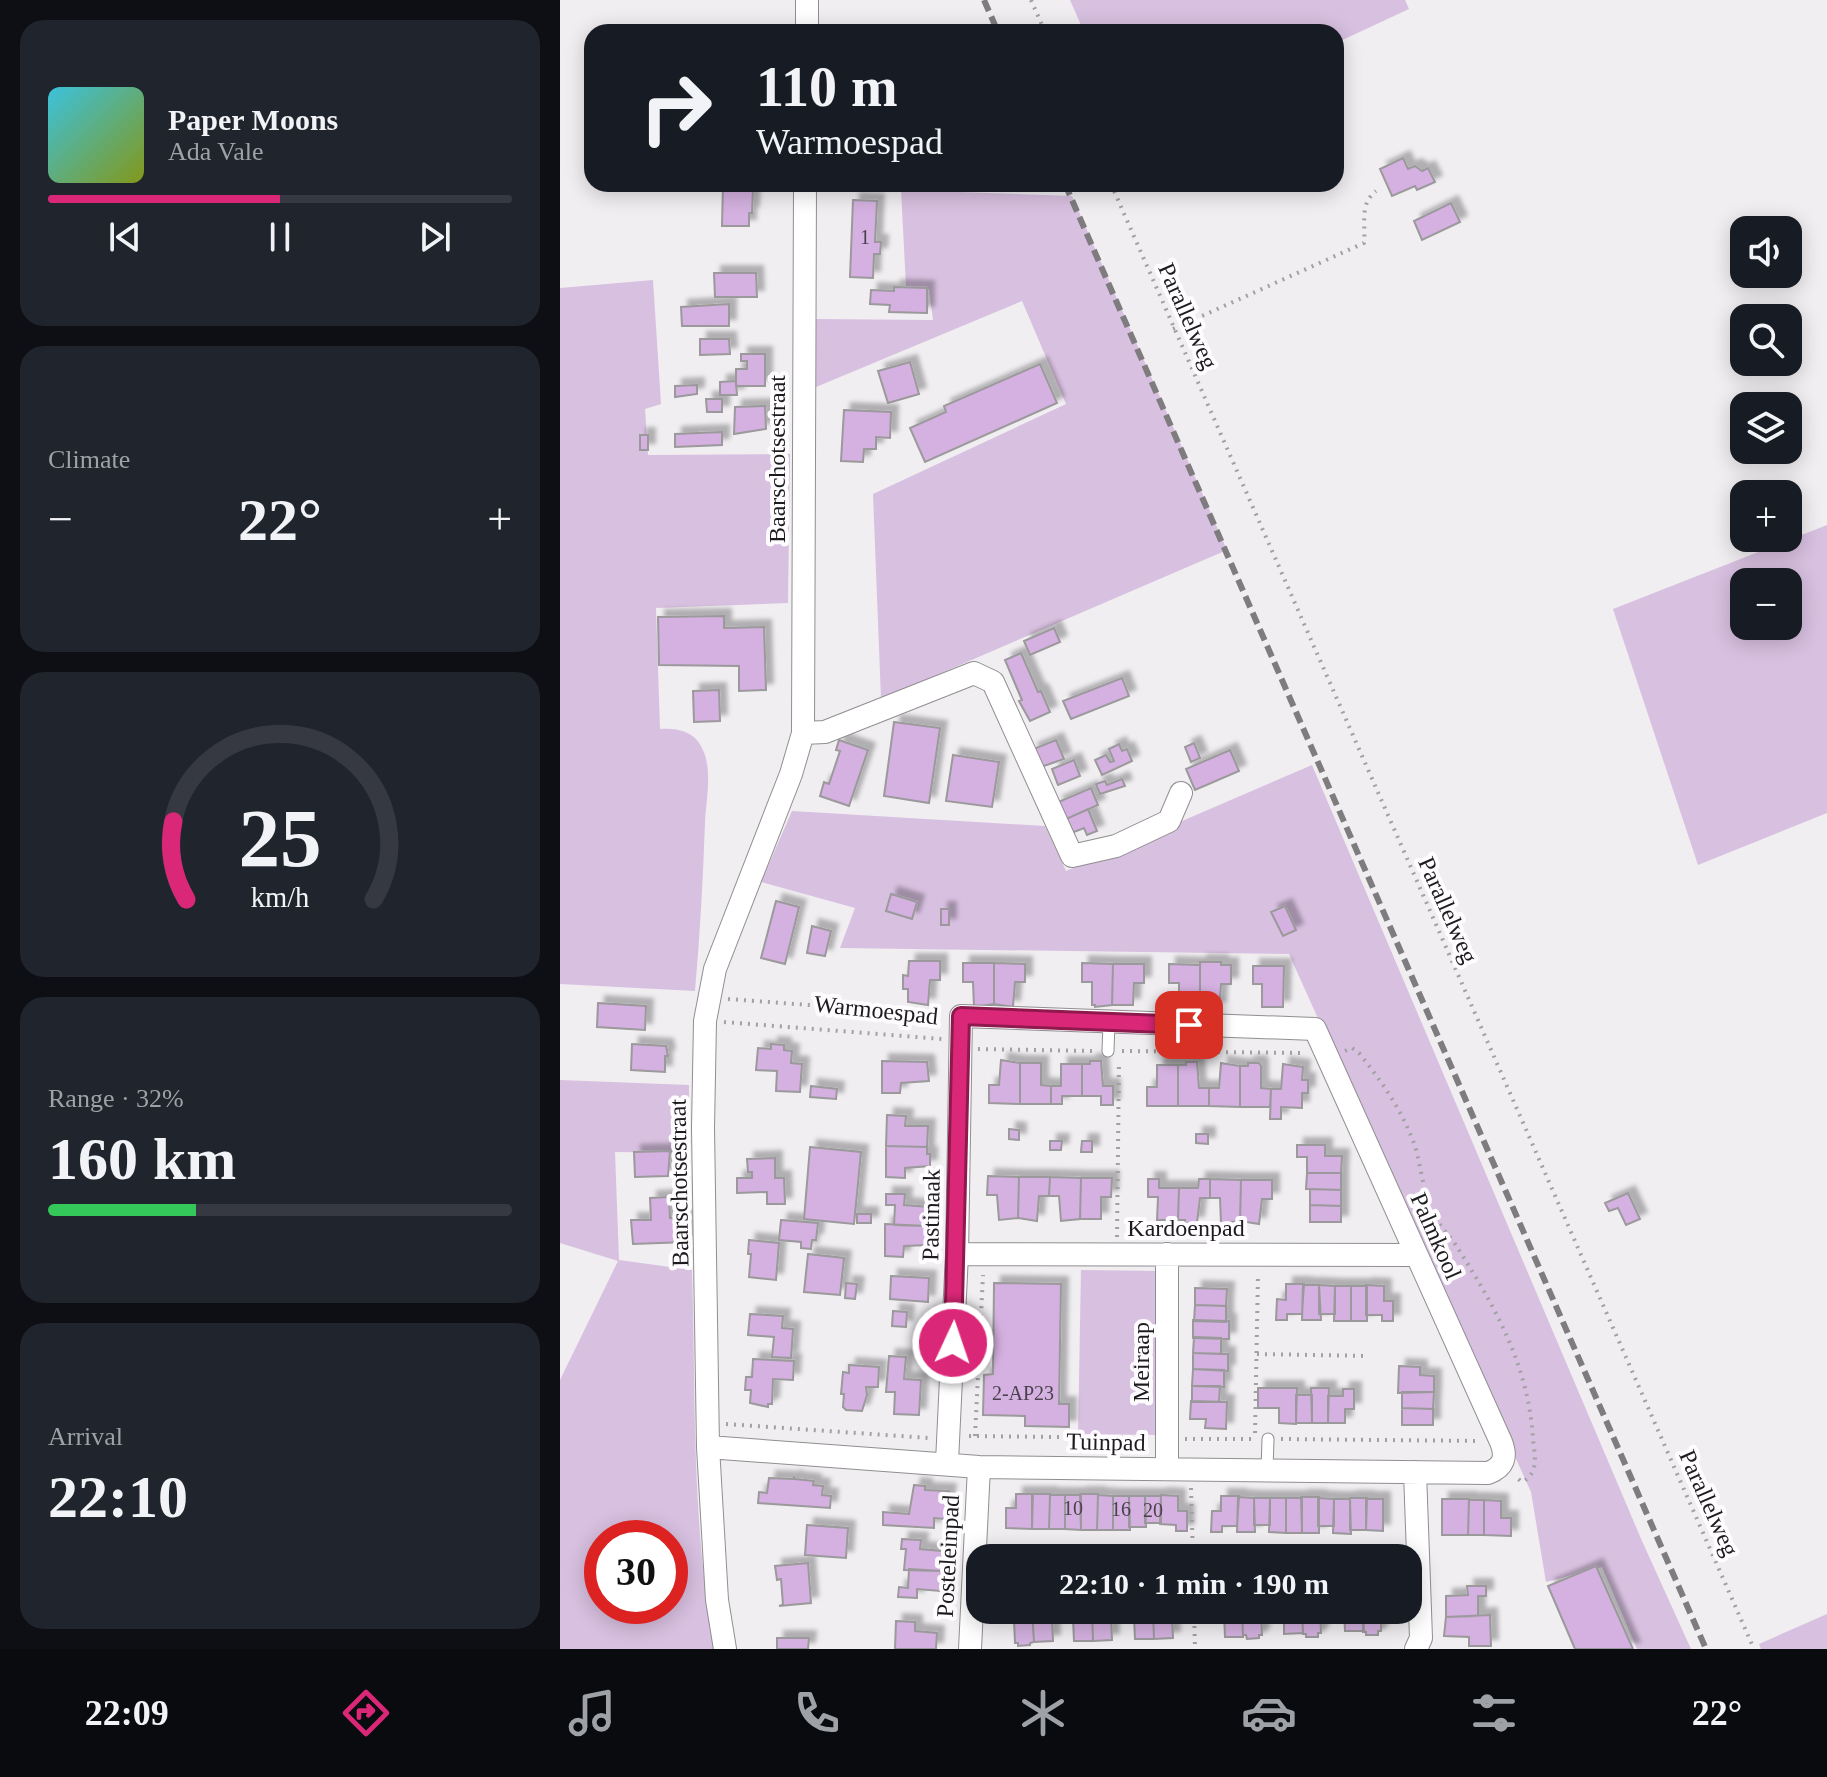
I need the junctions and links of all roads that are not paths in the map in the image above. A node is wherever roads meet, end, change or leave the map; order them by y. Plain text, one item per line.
1 (807, 0) edge
2 (807, 24) edge
3 (805, 192) edge
4 (803, 733) junction
5 (1181, 793) dead end
6 (961, 1016) joint
7 (1109, 1022) junction
8 (1315, 1029) joint
9 (1113, 1051) road end
10 (957, 1254) junction
11 (1167, 1254) junction
12 (1416, 1255) junction
13 (1261, 1439) road end
14 (708, 1447) junction
15 (947, 1462) junction
16 (1503, 1465) joint
17 (979, 1467) junction
18 (1167, 1469) junction
19 (1267, 1470) junction
20 (1415, 1472) junction
21 (725, 1649) edge
22 (970, 1649) edge
23 (1416, 1649) edge

1 - 2 street
3 - 4 street, Baarschotsestraat
4 - 5 street
4 - 14 street, Baarschotsestraat
6 - 7 street, Warmoespad
6 - 10 street, Pastinaak
7 - 8 street, Warmoespad
7 - 9 lane
8 - 12 street, Palmkool
10 - 11 street, Kardoenpad
10 - 15 street, Pastinaak
11 - 12 street, Kardoenpad
11 - 18 street, Meiraap
12 - 16 street, Palmkool
13 - 19 lane
14 - 15 street, Tuinpad
14 - 21 street, Baarschotsestraat
15 - 17 street, Tuinpad
16 - 20 street, Tuinpad
17 - 18 street, Tuinpad
17 - 22 street, Posteleinpad
18 - 19 street, Tuinpad
19 - 20 street, Tuinpad
20 - 23 street

